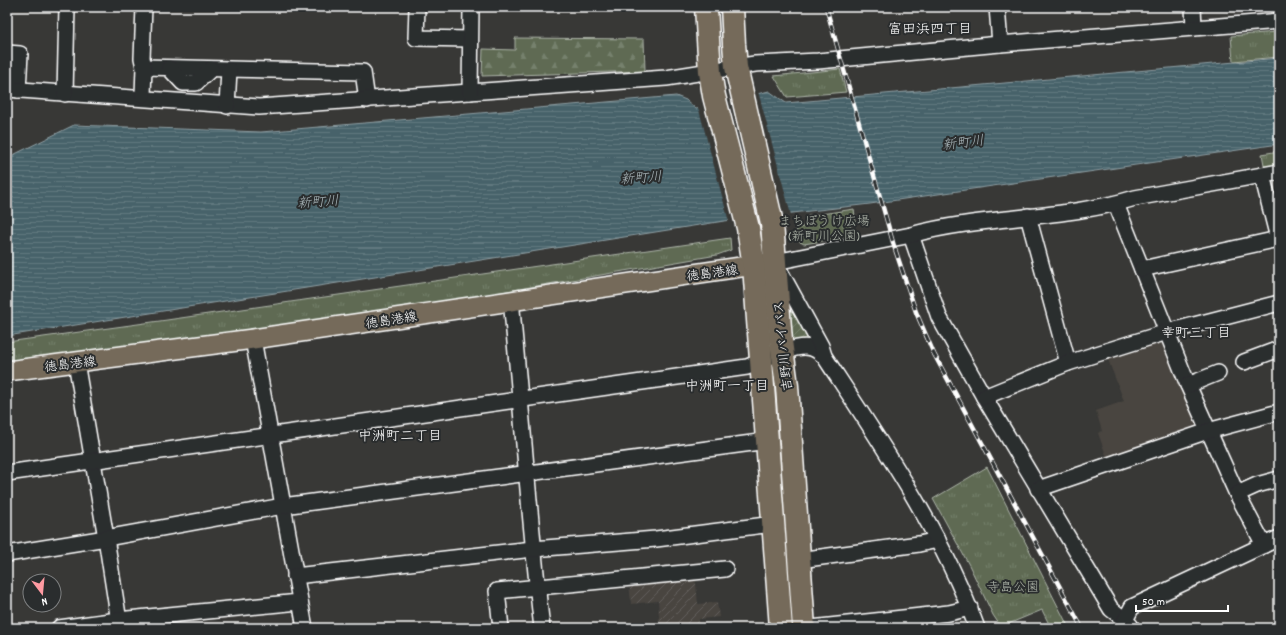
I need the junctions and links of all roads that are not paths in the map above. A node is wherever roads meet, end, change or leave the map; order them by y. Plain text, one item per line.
1 (67, 7) edge
2 (144, 7) edge
3 (417, 7) edge
4 (470, 7) edge
5 (706, 7) edge
6 (732, 7) edge
7 (998, 7) edge
8 (1193, 7) edge
9 (1279, 21) edge
10 (1194, 28) junction
11 (470, 39) junction
12 (1000, 44) junction
13 (7, 53) edge
14 (144, 67) junction
15 (736, 67) junction
16 (229, 70) junction
17 (710, 72) junction
18 (13, 90) edge
19 (470, 92) junction
20 (65, 94) junction
21 (143, 95) dead end
22 (367, 100) junction
23 (227, 106) junction
24 (1279, 172) edge
25 (1262, 175) junction
26 (1116, 204) junction
27 (1028, 216) junction
28 (911, 235) junction
29 (1279, 241) edge
30 (775, 262) junction
31 (754, 266) junction
32 (1142, 269) junction
33 (511, 300) junction
34 (1279, 303) edge
35 (1167, 332) junction
36 (253, 339) junction
37 (1279, 349) edge
38 (782, 352) junction
39 (824, 356) junction
40 (76, 362) junction
41 (762, 362) junction
42 (1244, 362) dead end
43 (1068, 363) junction
44 (7, 371) edge
45 (1218, 373) dead end
46 (1188, 385) junction
47 (984, 398) junction
48 (521, 399) junction
49 (1279, 412) edge
50 (1208, 431) junction
51 (270, 435) junction
52 (767, 441) junction
53 (93, 460) junction
54 (7, 473) edge
55 (527, 474) junction
56 (1279, 479) edge
57 (1038, 489) junction
58 (1237, 494) junction
59 (283, 506) junction
60 (773, 524) junction
61 (106, 538) junction
62 (1279, 538) edge
63 (938, 540) junction
64 (1264, 544) junction
65 (533, 549) junction
66 (7, 554) edge
67 (799, 560) junction
68 (724, 569) dead end
69 (295, 576) junction
70 (537, 587) junction
71 (299, 602) junction
72 (970, 608) junction
73 (119, 624) edge
74 (1128, 624) edge
75 (852, 626) edge
76 (59, 628) edge
77 (305, 628) edge
78 (501, 628) edge
79 (542, 628) edge
80 (781, 628) edge
81 (804, 628) edge
82 (811, 628) edge
83 (977, 628) edge

1 - 20 street
2 - 14 street
3 - 11 street
4 - 11 street
5 - 17 highway, 吉野川バイパス
6 - 15 highway, 吉野川バイパス
7 - 12 street
8 - 10 street
9 - 10 street
10 - 12 street
11 - 19 street
12 - 15 street
13 - 18 street
14 - 16 street
14 - 21 street
15 - 17 street
15 - 30 highway, 吉野川バイパス
16 - 22 street
16 - 23 street
17 - 19 street
17 - 31 highway, 吉野川バイパス
18 - 20 street
19 - 22 street
20 - 23 street
22 - 23 street
24 - 25 street
25 - 26 street
25 - 29 street
26 - 27 street
26 - 32 street
27 - 28 street
27 - 43 street
28 - 30 street
28 - 47 street
29 - 32 street
30 - 31 main road, 徳島港線
30 - 38 highway, 吉野川バイパス
30 - 39 street
31 - 33 main road, 徳島港線
31 - 41 highway, 吉野川バイパス
32 - 35 street
33 - 36 main road, 徳島港線
33 - 48 street
34 - 35 street
35 - 43 street
35 - 46 street
36 - 40 main road, 徳島港線
36 - 51 street
37 - 42 street
38 - 39 street
38 - 41 street
38 - 67 highway, 吉野川バイパス
39 - 63 street
40 - 44 main road, 徳島港線
40 - 53 street
41 - 48 street
41 - 52 highway, 吉野川バイパス
43 - 47 street
45 - 46 street
46 - 50 street
47 - 57 street
48 - 51 street
48 - 55 street
49 - 50 street
50 - 57 street
50 - 58 street
51 - 53 street
51 - 59 street
52 - 55 street
52 - 60 highway, 吉野川バイパス
53 - 54 street
53 - 61 street
55 - 59 street
55 - 65 street
56 - 58 street
57 - 74 street
58 - 64 street
59 - 61 street
59 - 69 street
60 - 65 street
60 - 80 highway, 吉野川バイパス
61 - 66 street
61 - 73 street
62 - 64 street
63 - 67 street
63 - 72 street
64 - 74 street
65 - 69 street
65 - 70 street
67 - 81 highway, 吉野川バイパス
68 - 70 street
69 - 71 street
70 - 78 street
70 - 79 street
71 - 73 street
71 - 77 street
72 - 75 street
72 - 83 street
73 - 76 street
75 - 82 street

